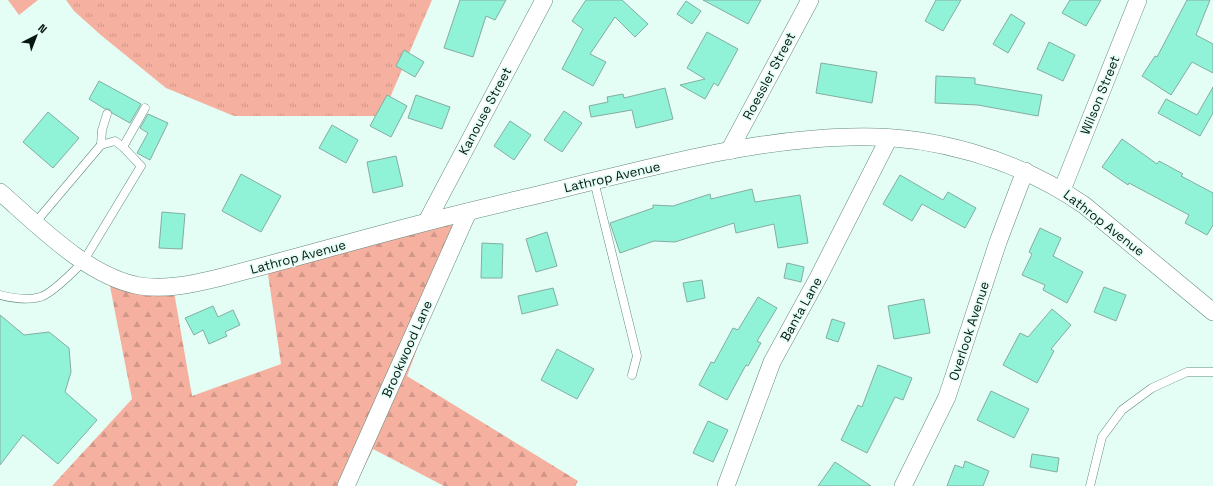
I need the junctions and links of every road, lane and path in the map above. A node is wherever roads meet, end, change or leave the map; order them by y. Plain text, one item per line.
1 (544, 0) edge
2 (810, 0) edge
3 (1138, 0) edge
4 (145, 108) dead end
5 (107, 114) dead end
6 (889, 138) junction
7 (101, 145) junction
8 (123, 147) junction
9 (729, 151) junction
10 (1025, 171) junction
11 (594, 181) junction
12 (1062, 190) junction
13 (0, 192) edge
14 (468, 212) junction
15 (427, 221) junction
16 (35, 223) junction
17 (83, 262) junction
18 (0, 295) edge
19 (1213, 312) edge
20 (1213, 372) edge
21 (632, 375) dead end
22 (346, 486) edge
23 (726, 486) edge
24 (903, 486) edge
25 (1090, 486) edge

1 - 15 street, Kanouse Street
2 - 9 street, Roessler Street
3 - 12 street, Wilson Street
4 - 8 lane
5 - 7 lane
6 - 9 street, Lathrop Avenue
6 - 10 street, Lathrop Avenue
6 - 23 street, Banta Lane
7 - 8 lane
7 - 16 lane
8 - 17 lane
9 - 11 street, Lathrop Avenue
10 - 12 street, Lathrop Avenue
10 - 24 street, Overlook Avenue
11 - 14 street, Lathrop Avenue
11 - 21 lane
12 - 19 street, Lathrop Avenue
13 - 16 street, Lathrop Avenue
14 - 15 street, Lathrop Avenue
14 - 22 street, Brookwood Lane
15 - 17 street, Lathrop Avenue
16 - 17 street, Lathrop Avenue
17 - 18 lane
20 - 25 lane

